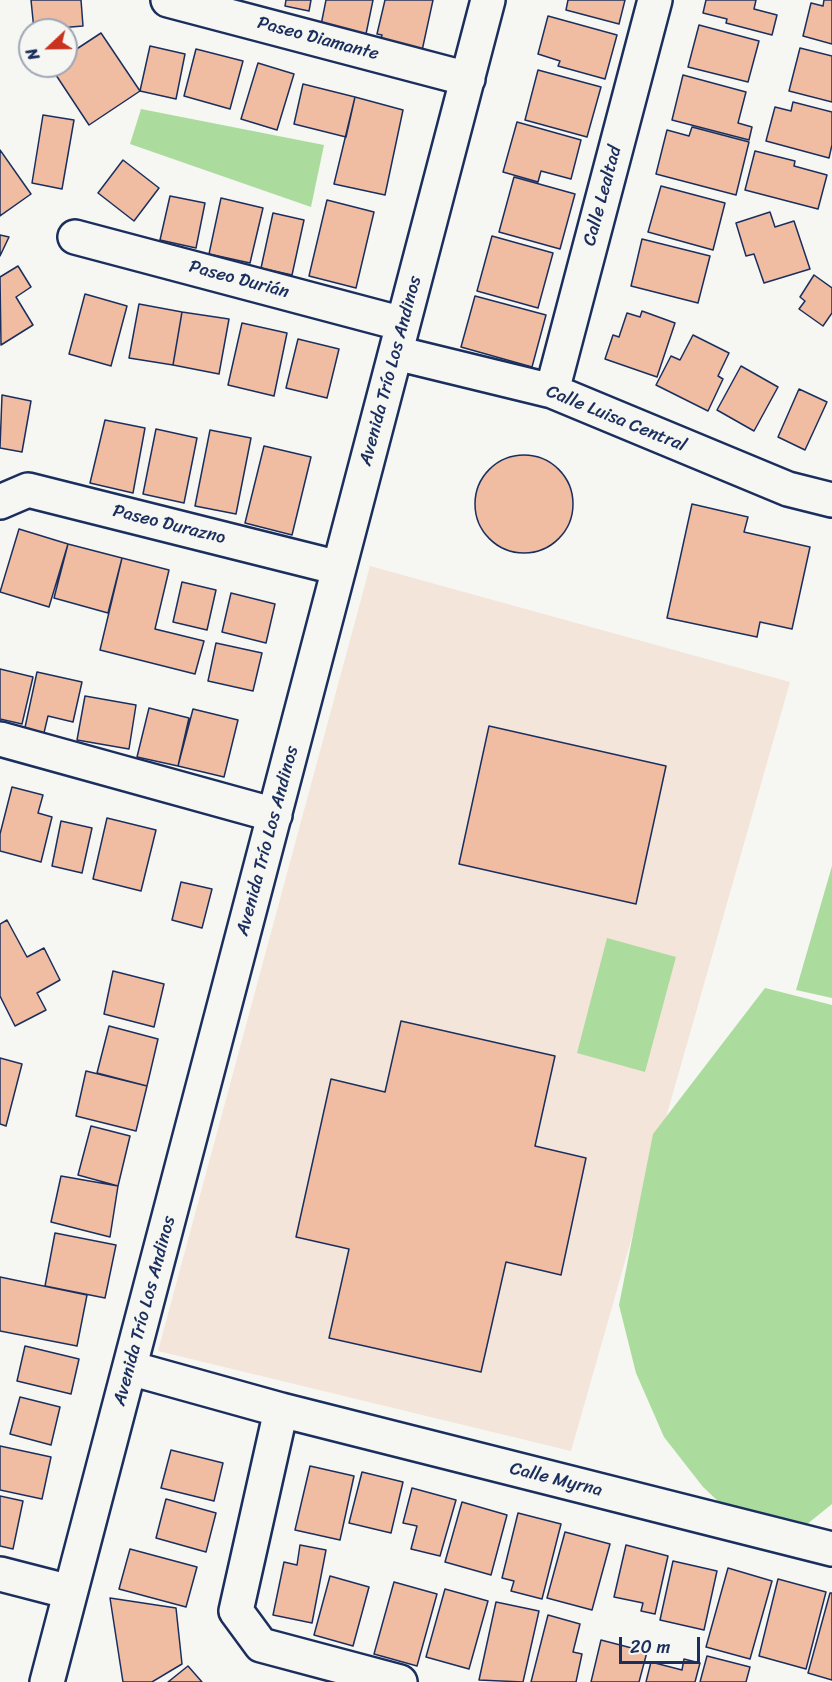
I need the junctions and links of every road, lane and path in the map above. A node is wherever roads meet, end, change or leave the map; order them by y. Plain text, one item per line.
1 (168, 0) edge
2 (489, 0) edge
3 (655, 0) edge
4 (468, 79) junction
5 (75, 237) dead end
6 (400, 338) junction
7 (552, 392) junction
8 (832, 500) edge
9 (0, 502) edge
10 (339, 568) junction
11 (0, 739) edge
12 (275, 815) junction
13 (130, 1368) junction
14 (281, 1410) junction
15 (832, 1549) edge
16 (0, 1574) edge
17 (70, 1592) junction
18 (47, 1682) edge
19 (400, 1682) edge

1 - 4 street, Paseo Diamante
2 - 4 street, Avenida Trío Los Andinos
3 - 7 street, Calle Lealtad
4 - 6 street, Avenida Trío Los Andinos
5 - 6 street, Paseo Durián
6 - 7 street, Calle Luisa Central
6 - 10 street, Avenida Trío Los Andinos
7 - 8 street, Calle Luisa Central
9 - 10 street, Paseo Durazno
10 - 12 street, Avenida Trío Los Andinos
11 - 12 street
12 - 13 street, Avenida Trío Los Andinos
13 - 14 street, Calle Myrna
13 - 17 street, Avenida Trío Los Andinos
14 - 15 street, Calle Myrna
14 - 19 street
16 - 17 street
17 - 18 street, Avenida Trío Los Andinos

